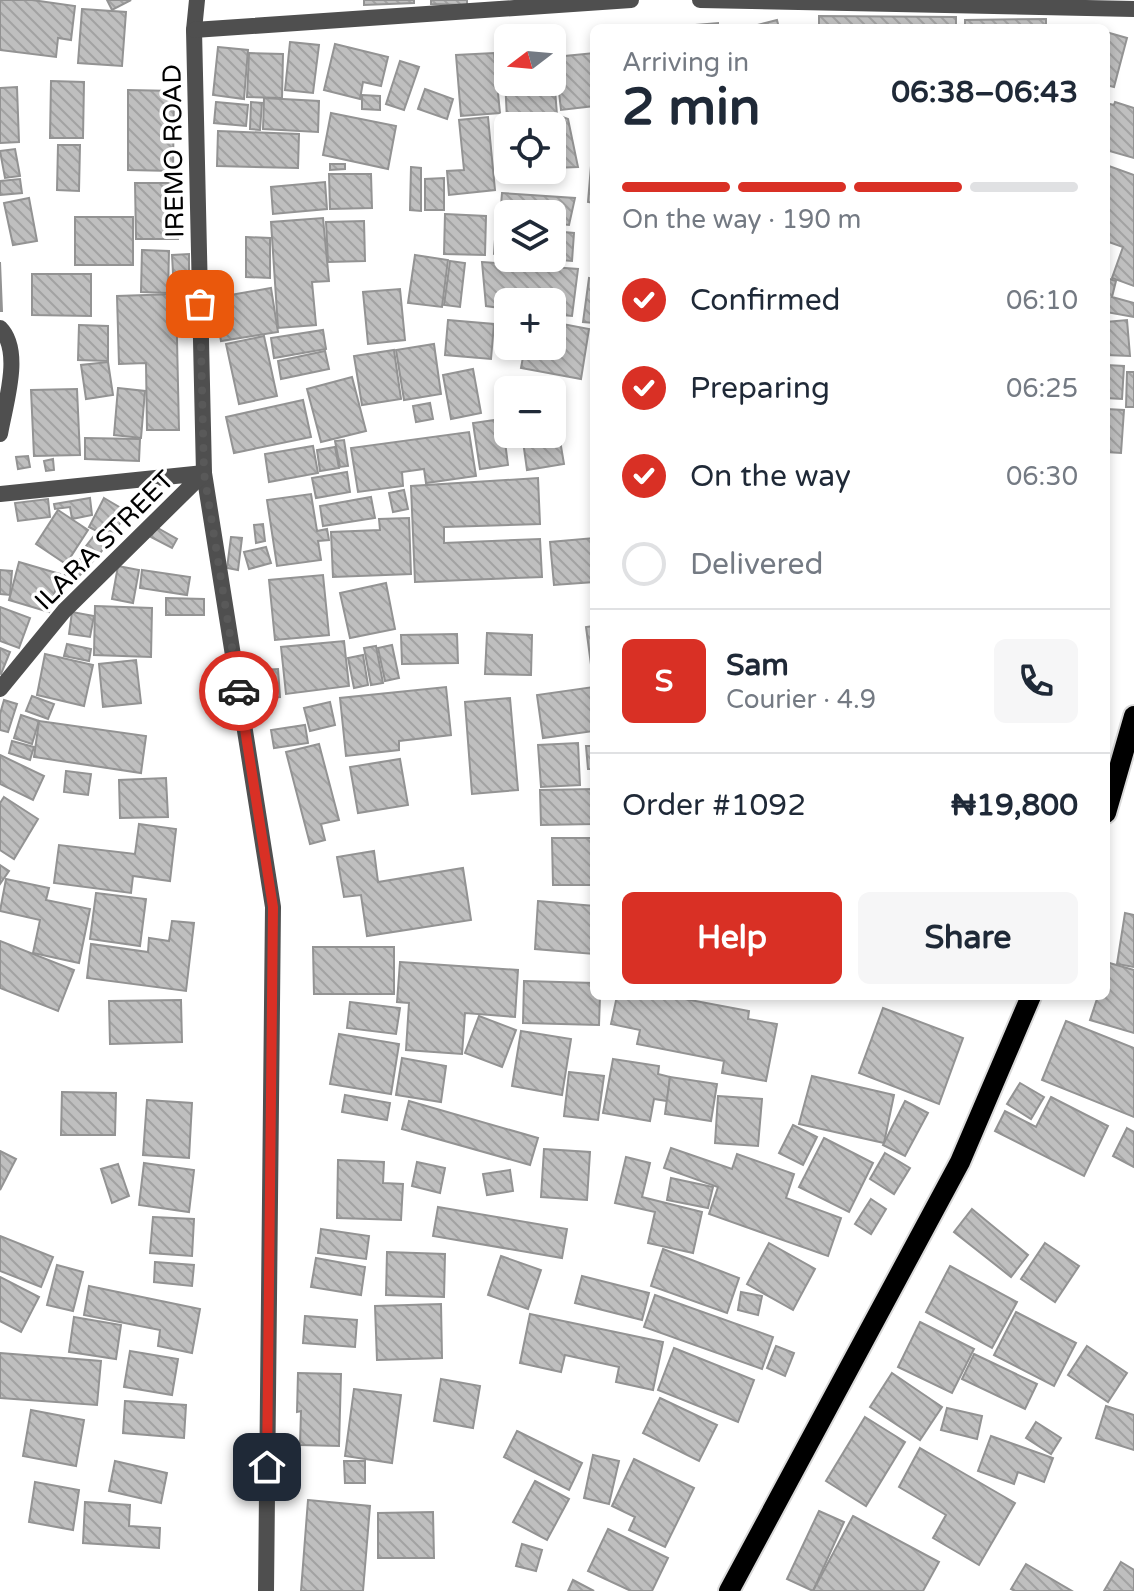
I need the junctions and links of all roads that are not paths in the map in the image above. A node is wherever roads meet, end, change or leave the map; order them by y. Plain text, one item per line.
1 (197, 0) edge
2 (631, 0) edge
3 (700, 0) edge
4 (1134, 9) edge
5 (194, 30) junction
6 (0, 328) edge
7 (0, 434) edge
8 (204, 473) junction
9 (0, 494) edge
10 (0, 689) edge
11 (1134, 716) edge
12 (1110, 799) edge
13 (1029, 1000) edge
14 (266, 1591) edge
15 (729, 1591) edge

1 - 5 street, IREMO ROAD
2 - 5 street
3 - 4 street
5 - 8 street, IREMO ROAD
6 - 7 street
8 - 9 street, ILARA STREET
8 - 10 street, ILARA STREET
8 - 14 street, IREMO ROAD
11 - 12 main road
13 - 15 main road

